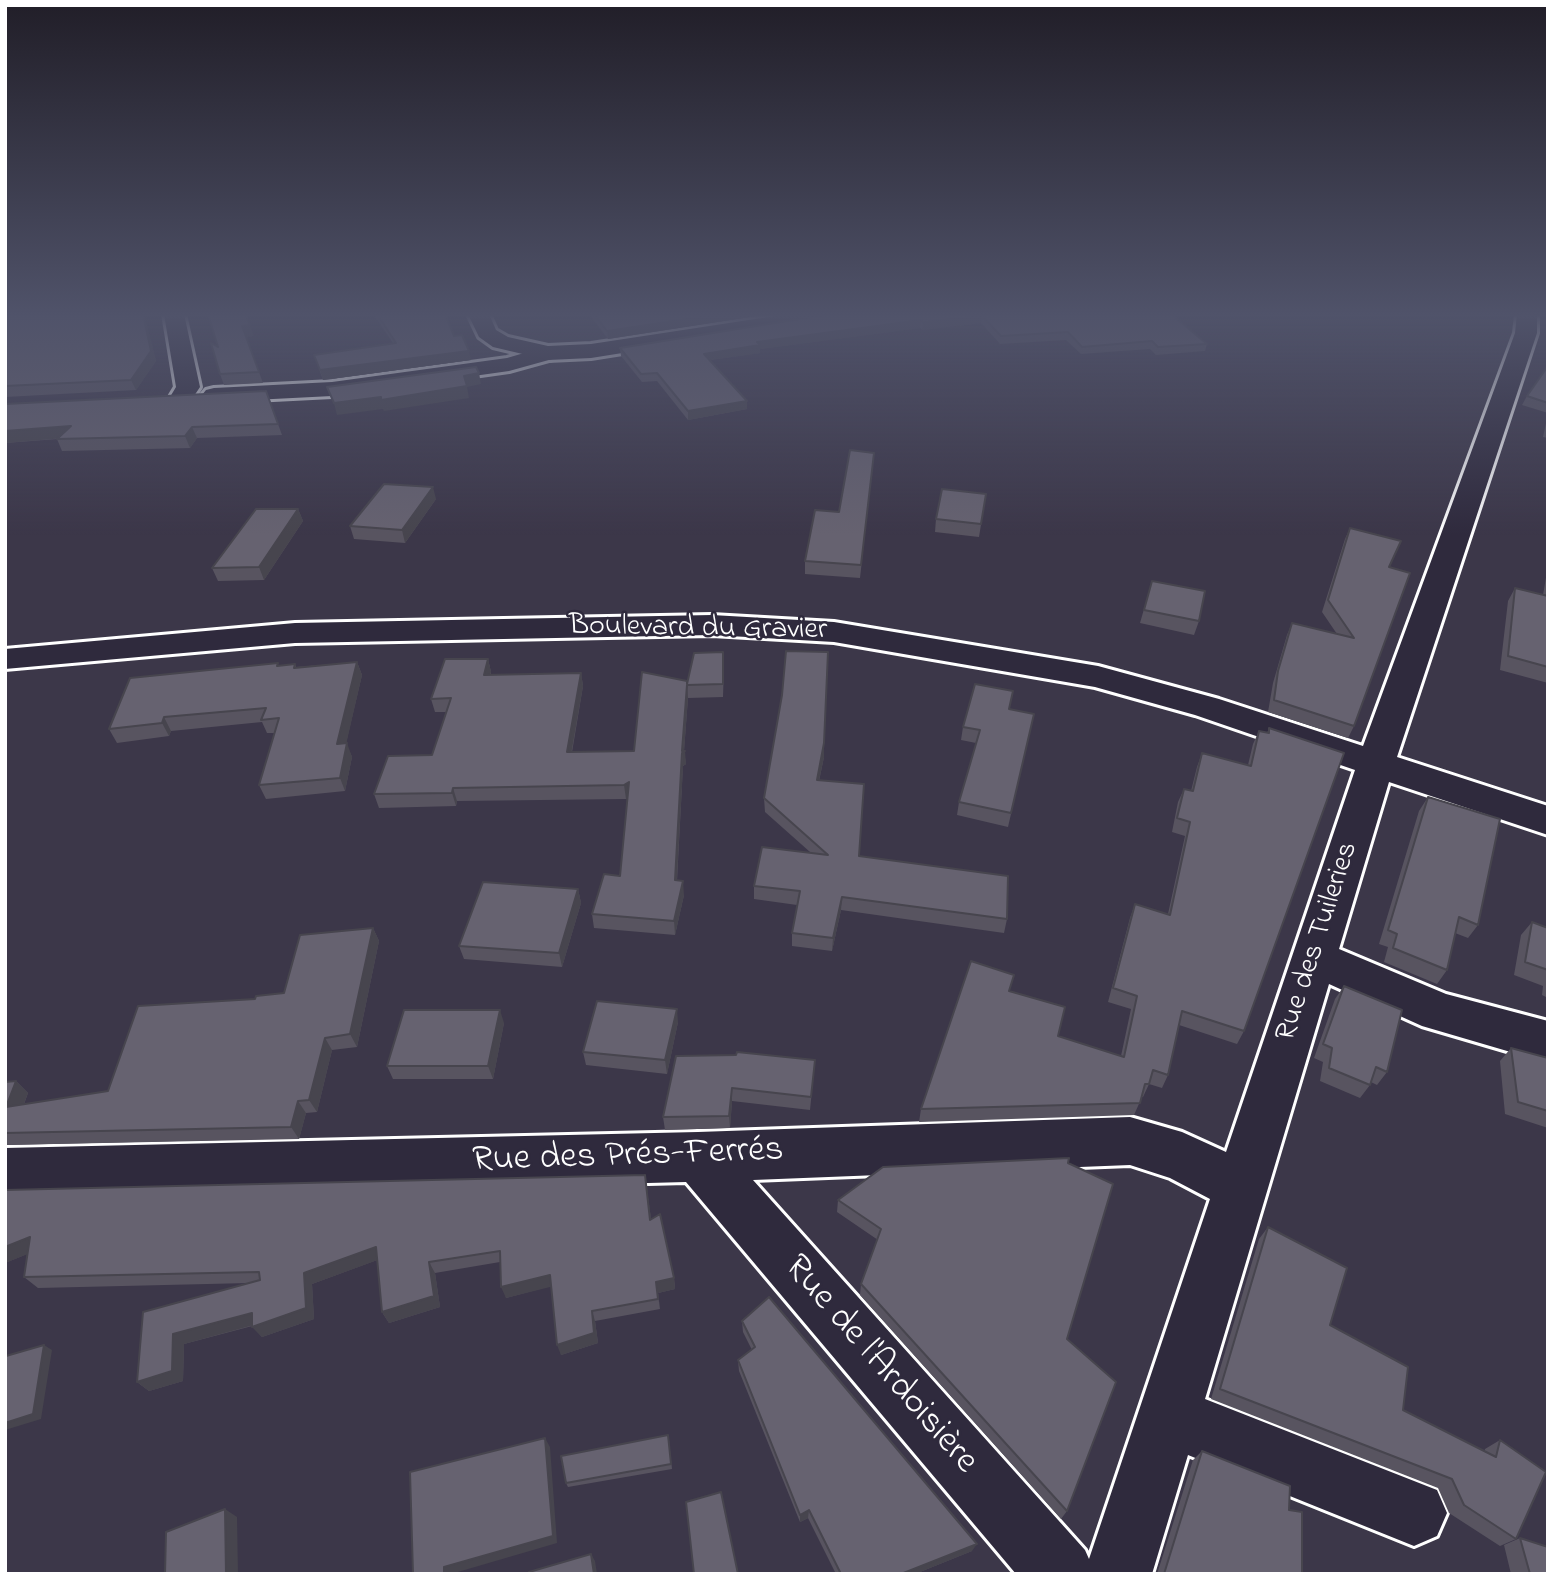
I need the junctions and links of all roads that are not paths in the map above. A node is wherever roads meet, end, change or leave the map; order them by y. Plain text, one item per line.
1 (188, 388) edge
2 (334, 388) edge
3 (1507, 388) edge
4 (181, 397) junction
5 (154, 398) edge
6 (5, 659) edge
7 (1376, 763) junction
8 (1548, 821) edge
9 (1314, 958) junction
10 (1548, 1042) edge
11 (698, 1157) junction
12 (5, 1174) edge
13 (1241, 1187) junction
14 (1169, 1416) junction
15 (1413, 1513) dead end
16 (1060, 1574) edge
17 (1118, 1574) edge

1 - 4 street
2 - 4 street
3 - 7 street, Rue des Tuileries
4 - 5 street
6 - 7 street, Boulevard du Gravier
7 - 8 street, Boulevard du Gravier
7 - 9 street, Rue des Tuileries
9 - 10 street
9 - 13 street, Rue des Tuileries
11 - 12 street, Rue des Prés-Ferrés
11 - 13 street, Rue des Prés-Ferrés
11 - 16 street, Rue de l'Ardoisière
13 - 14 street, Rue des Tuileries
14 - 15 street
14 - 17 street, Rue des Tuileries

